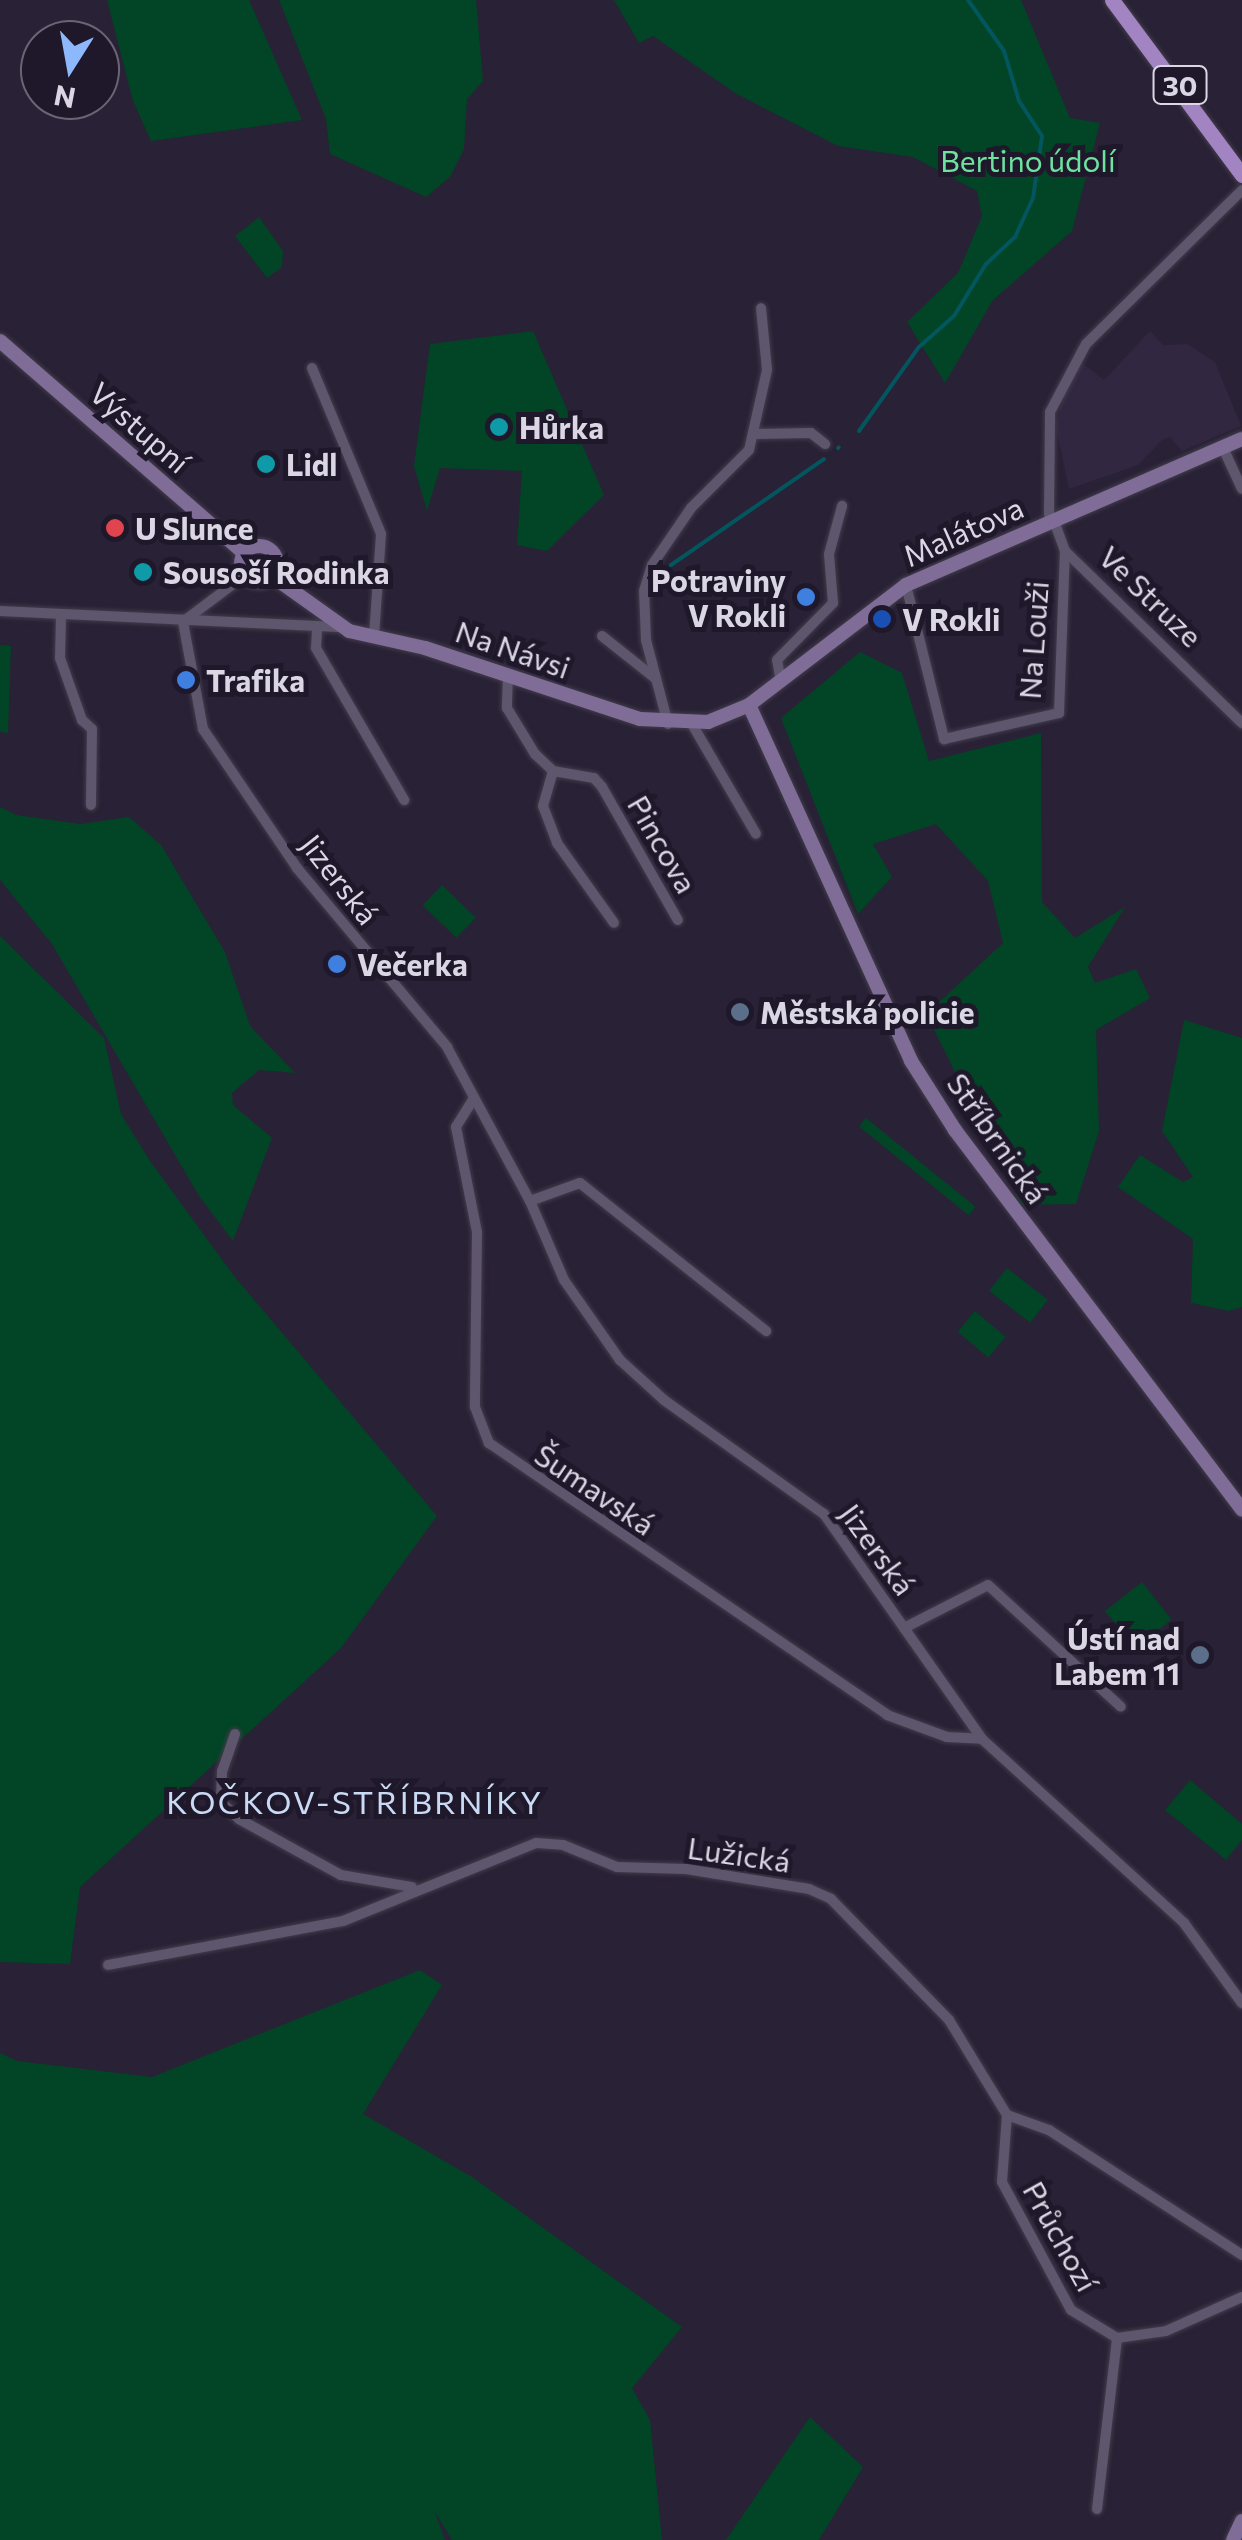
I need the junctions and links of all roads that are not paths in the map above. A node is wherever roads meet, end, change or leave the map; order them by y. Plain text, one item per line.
1 (1112, 0) edge
2 (1242, 175) edge
3 (1242, 190) edge
4 (761, 308) dead end
5 (0, 342) edge
6 (312, 368) dead end
7 (756, 434) junction
8 (1242, 440) edge
9 (825, 444) dead end
10 (1224, 448) junction
11 (1242, 488) edge
12 (842, 506) dead end
13 (1051, 517) junction
14 (1064, 551) junction
15 (244, 553) junction
16 (245, 575) junction
17 (272, 576) junction
18 (906, 586) junction
19 (0, 611) edge
20 (61, 614) junction
21 (183, 622) junction
22 (338, 627) junction
23 (316, 630) junction
24 (602, 636) dead end
25 (374, 638) junction
26 (508, 674) junction
27 (656, 679) junction
28 (781, 682) junction
29 (749, 705) junction
30 (1242, 723) edge
31 (668, 724) junction
32 (692, 724) junction
33 (553, 771) junction
34 (404, 800) dead end
35 (91, 805) dead end
36 (756, 834) dead end
37 (678, 920) dead end
38 (614, 922) dead end
39 (474, 1098) junction
40 (530, 1200) junction
41 (766, 1331) dead end
42 (1242, 1510) edge
43 (904, 1628) junction
44 (1121, 1707) dead end
45 (234, 1734) dead end
46 (982, 1740) junction
47 (412, 1887) junction
48 (108, 1965) dead end
49 (1242, 2003) edge
50 (1007, 2115) junction
51 (1242, 2255) edge
52 (1242, 2297) edge
53 (1117, 2338) junction
54 (1097, 2509) dead end
55 (1242, 2522) edge
56 (1233, 2540) edge

1 - 2 main road, 30
3 - 13 street, Na Louži
4 - 7 street
5 - 15 street, Výstupní
6 - 25 street
7 - 9 street
7 - 27 street
8 - 10 street, Malátova
10 - 11 street
10 - 13 street, Malátova
12 - 28 street
13 - 14 street, Na Louži
13 - 18 street, Malátova
14 - 18 street, Na Louži
14 - 30 street, Ve Struze
15 - 16 street
15 - 17 street
16 - 17 street
16 - 21 street
17 - 22 street, Na Návsi
18 - 28 street, Malátova
19 - 20 street
20 - 21 street
20 - 35 street
21 - 23 street
21 - 39 street, Jizerská
22 - 23 street
22 - 25 street, Na Návsi
23 - 34 street
24 - 27 street
25 - 26 street, Na Návsi
26 - 31 street, Na Návsi
26 - 33 street
27 - 31 street
28 - 29 street, Malátova
29 - 32 street, Na Návsi
29 - 42 street, Stříbrnická
31 - 32 street, Na Návsi
32 - 36 street
33 - 37 street, Pincova
33 - 38 street
39 - 40 street, Jizerská
39 - 46 street, Šumavská
40 - 41 street
40 - 43 street, Jizerská
43 - 44 street, Jizerská
43 - 46 street, Jizerská
45 - 47 street
46 - 49 street, Jizerská
47 - 48 street, Lužická
47 - 50 street, Lužická
50 - 51 street
50 - 53 street, Průchozí
52 - 53 street
53 - 54 street
55 - 56 street

